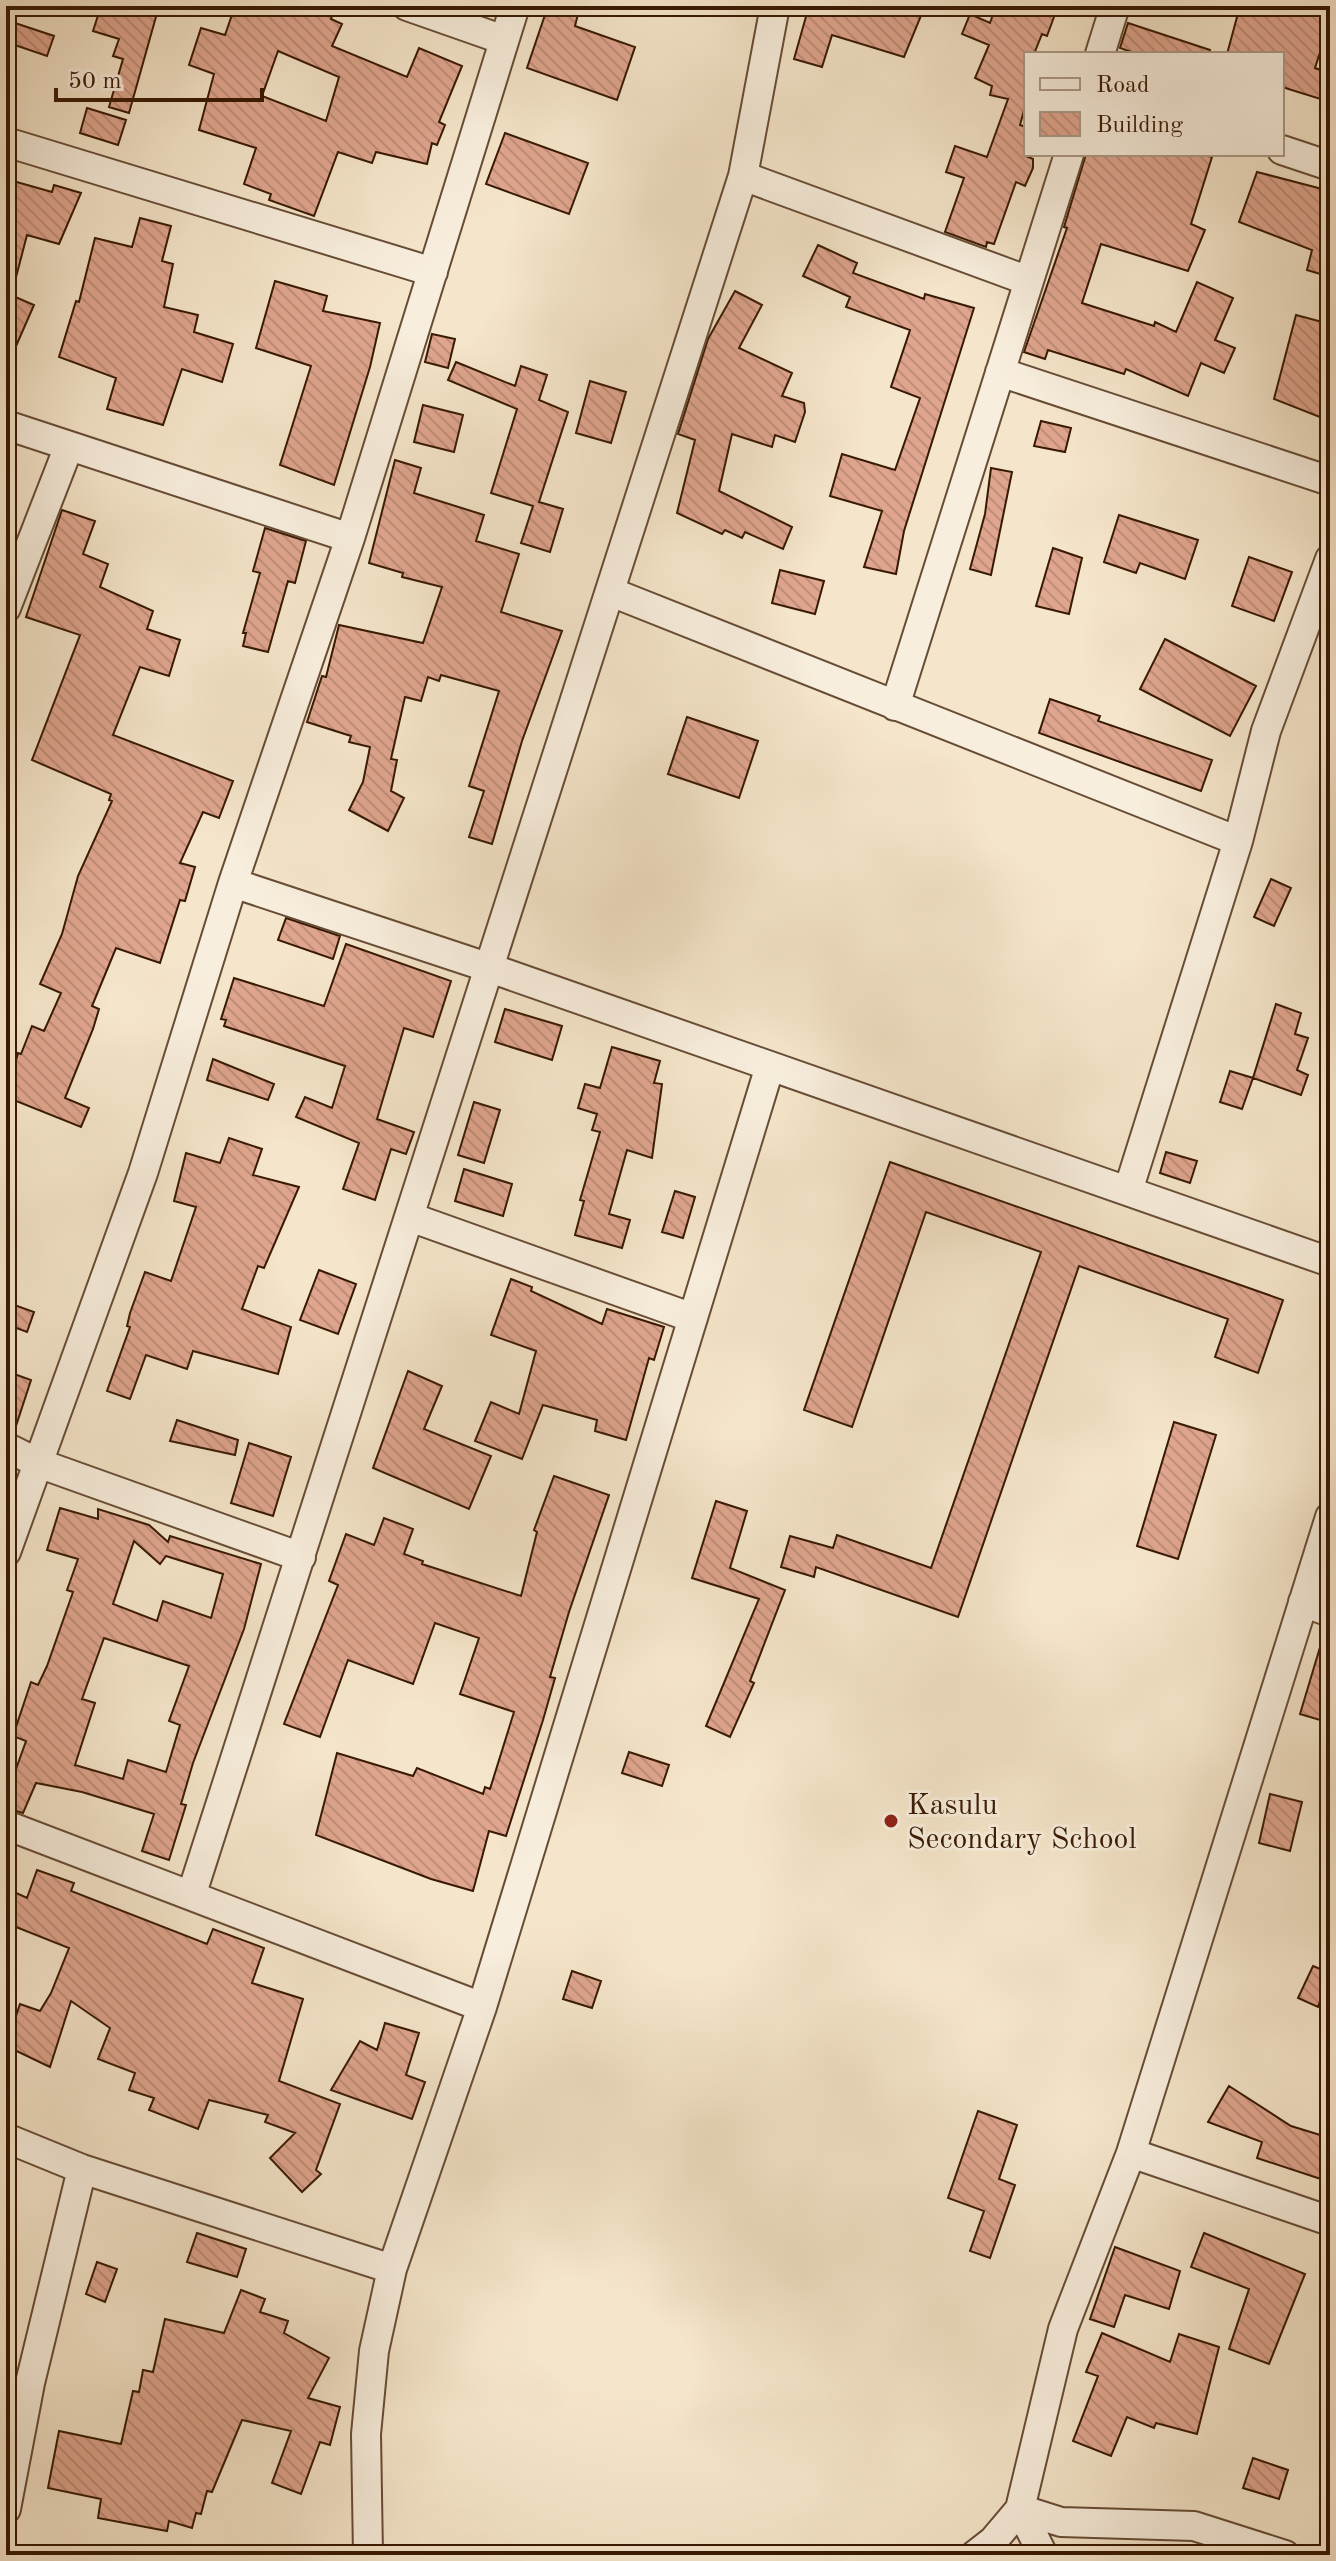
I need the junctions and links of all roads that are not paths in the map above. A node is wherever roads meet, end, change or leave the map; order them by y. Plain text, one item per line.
1 (407, 6) edge
2 (515, 6) edge
3 (775, 6) edge
4 (1115, 6) edge
5 (504, 40) junction
6 (1101, 52) edge
7 (6, 142) edge
8 (1284, 151) edge
9 (1068, 156) edge
10 (1330, 166) edge
11 (743, 176) junction
12 (433, 272) junction
13 (1029, 281) junction
14 (1000, 372) junction
15 (6, 425) edge
16 (69, 446) junction
17 (1330, 481) edge
18 (350, 538) junction
19 (1330, 559) edge
20 (611, 592) junction
21 (6, 608) edge
22 (895, 706) junction
23 (1238, 841) junction
24 (233, 883) junction
25 (490, 968) junction
26 (770, 1066) junction
27 (1128, 1191) junction
28 (410, 1217) junction
29 (1330, 1262) edge
30 (693, 1318) junction
31 (6, 1447) edge
32 (38, 1463) junction
33 (1330, 1517) edge
34 (6, 1552) edge
35 (301, 1557) junction
36 (1303, 1602) junction
37 (1330, 1612) edge
38 (6, 1825) edge
39 (192, 1893) junction
40 (482, 2007) junction
41 (6, 2138) edge
42 (1131, 2153) junction
43 (82, 2169) junction
44 (1330, 2221) edge
45 (392, 2269) junction
46 (6, 2509) edge
47 (1020, 2509) junction
48 (368, 2555) edge
49 (975, 2555) edge
50 (1043, 2555) edge
51 (1285, 2555) edge

1 - 5 street
2 - 5 street
3 - 11 street
4 - 6 street
5 - 12 street
7 - 12 street
8 - 10 street
9 - 13 street
11 - 13 street
11 - 20 street
12 - 18 street
13 - 14 street
14 - 17 street
14 - 22 street
15 - 16 street
16 - 18 street
16 - 21 street
18 - 24 street
19 - 23 street
20 - 22 street
20 - 25 street
22 - 23 street
23 - 27 street
24 - 25 street
24 - 32 street
25 - 26 street
25 - 28 street
26 - 27 street
26 - 30 street
27 - 29 street
28 - 30 street
28 - 35 street
30 - 40 street
31 - 32 street
32 - 34 street
32 - 35 street
33 - 36 street
35 - 39 street
36 - 37 street
36 - 42 street
38 - 39 street
39 - 40 street
40 - 45 street
41 - 43 street
42 - 44 street
42 - 47 street
43 - 45 street
43 - 46 street
45 - 48 street
47 - 49 street
47 - 50 street
47 - 51 street

